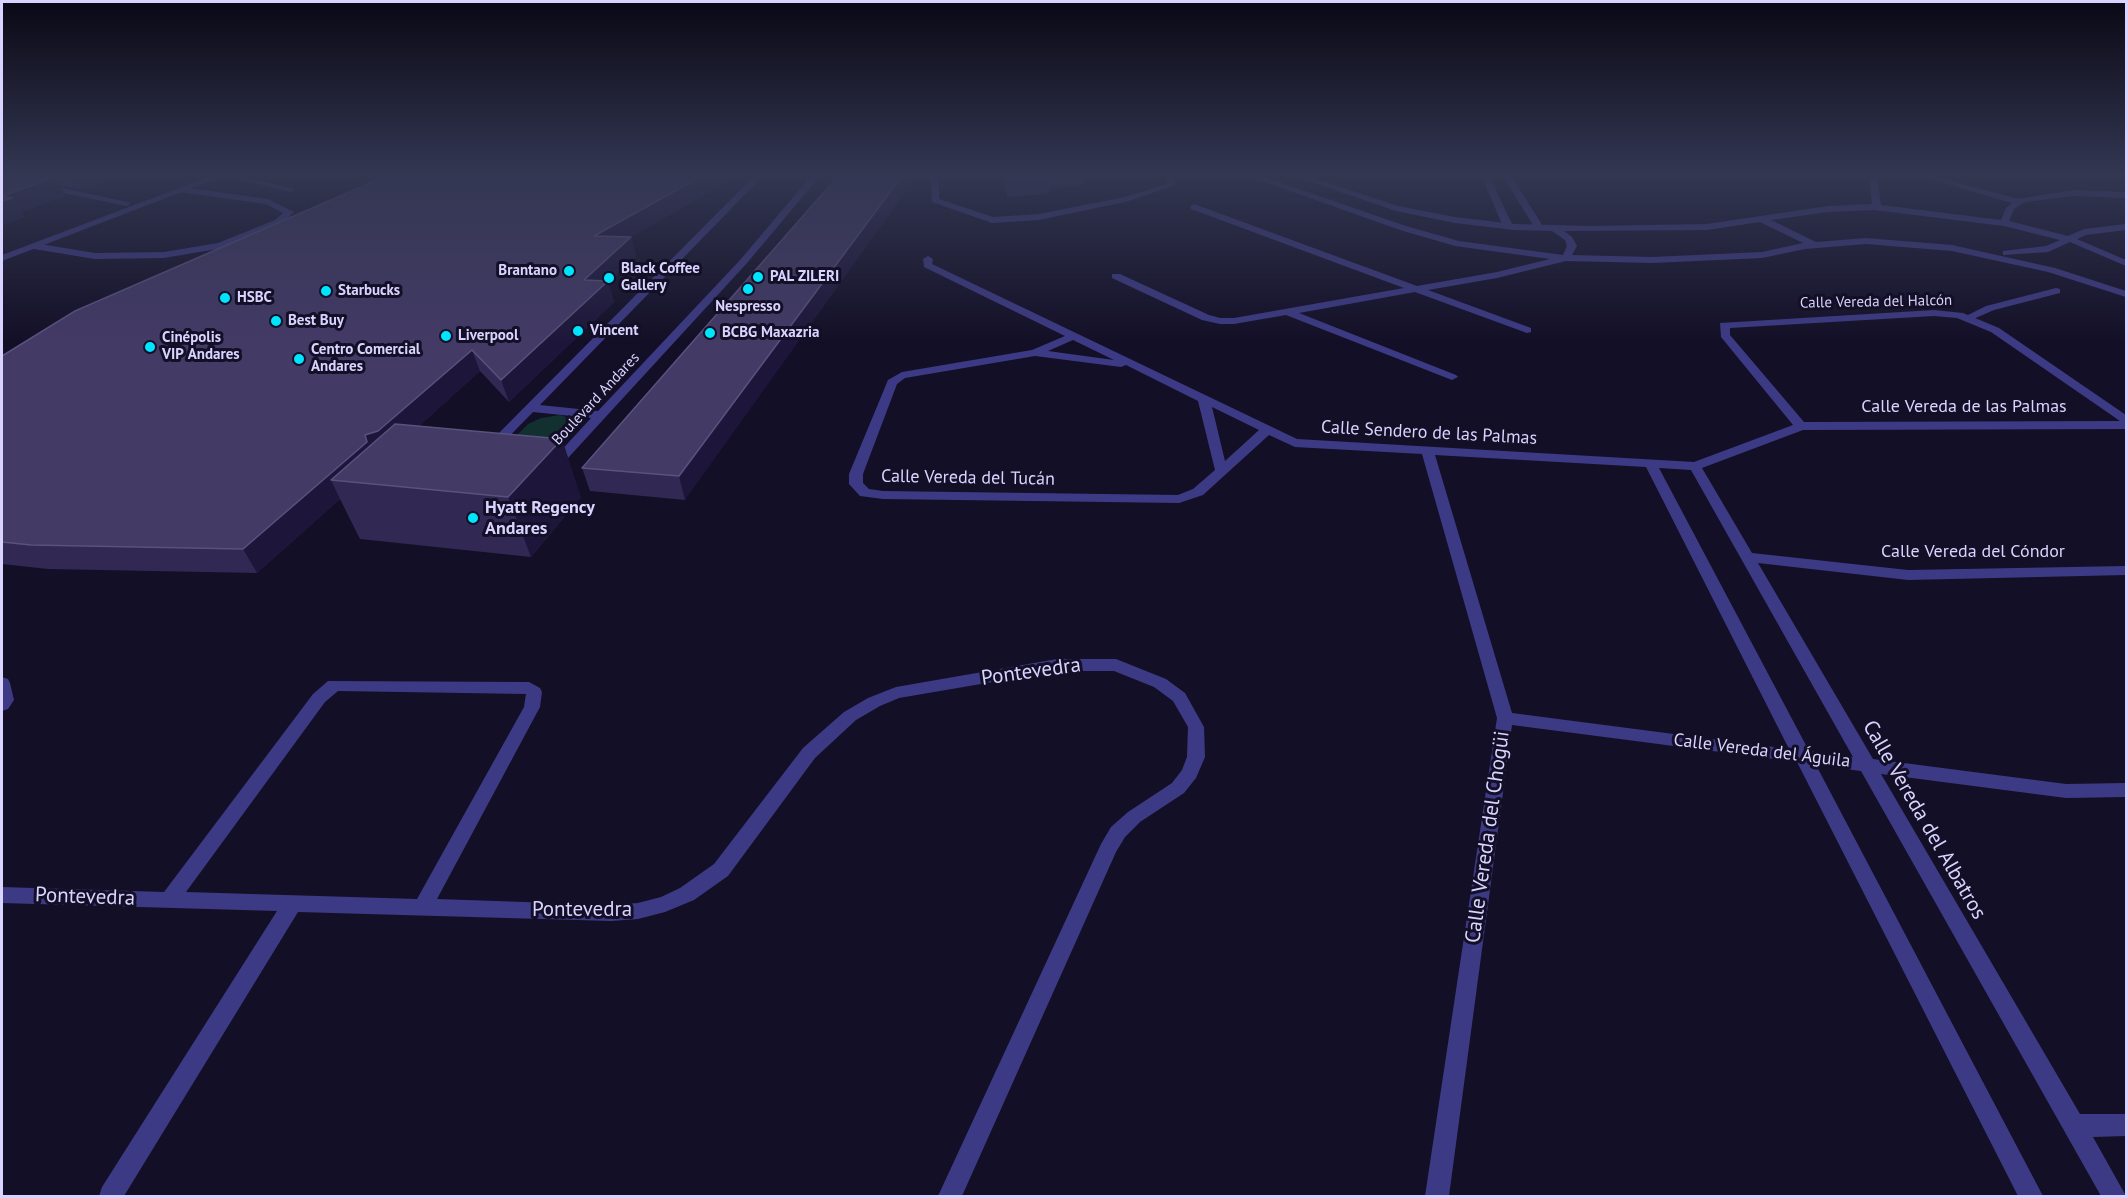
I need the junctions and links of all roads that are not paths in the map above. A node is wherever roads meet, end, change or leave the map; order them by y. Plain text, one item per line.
1 (48, 232) edge
2 (71, 232) edge
3 (254, 232) edge
4 (704, 232) edge
5 (769, 232) edge
6 (1259, 232) edge
7 (1419, 232) edge
8 (1559, 232) edge
9 (1786, 232) edge
10 (2041, 232) edge
11 (2085, 232) edge
12 (2070, 239) junction
13 (1814, 245) junction
14 (34, 246) junction
15 (1952, 248) junction
16 (2, 249) edge
17 (1501, 251) junction
18 (2, 258) edge
19 (1566, 258) junction
20 (928, 259) dead end
21 (2127, 263) edge
22 (1497, 275) junction
23 (1116, 276) dead end
24 (1412, 290) junction
25 (2056, 291) dead end
26 (2127, 294) edge
27 (1287, 312) junction
28 (1967, 318) junction
29 (1527, 330) dead end
30 (1073, 336) junction
31 (1035, 353) junction
32 (1136, 366) junction
33 (1452, 377) dead end
34 (1204, 399) junction
35 (532, 408) junction
36 (601, 415) junction
37 (2127, 422) edge
38 (1801, 426) junction
39 (1267, 430) junction
40 (1427, 451) junction
41 (480, 459) edge
42 (1650, 463) junction
43 (1695, 466) junction
44 (1221, 470) junction
45 (540, 473) edge
46 (1748, 558) junction
47 (2127, 570) edge
48 (2, 683) edge
49 (2, 705) edge
50 (1505, 718) junction
51 (1803, 757) junction
52 (1867, 765) junction
53 (2127, 790) edge
54 (2, 895) edge
55 (169, 900) junction
56 (293, 903) junction
57 (423, 907) junction
58 (2127, 1125) edge
59 (2074, 1126) junction
60 (111, 1197) edge
61 (950, 1197) edge
62 (1437, 1197) edge
63 (2031, 1197) edge
64 (2114, 1197) edge

1 - 16 street
2 - 14 street
3 - 14 street
4 - 35 street
5 - 36 street, Boulevard Andares
6 - 24 street
7 - 17 street
8 - 19 street
9 - 13 street
10 - 12 street
11 - 12 street
12 - 15 street
12 - 21 street
13 - 15 street
13 - 19 street
14 - 18 street
15 - 26 street
17 - 19 street
17 - 22 street
19 - 22 street
20 - 30 street, Calle Sendero de las Palmas
22 - 24 street
23 - 27 street
24 - 27 street
24 - 29 street
25 - 28 street
27 - 33 street
28 - 37 street, Calle Vereda del Halcón
28 - 38 street, Calle Vereda del Halcón
30 - 31 street, Calle Vereda del Tucán
30 - 32 street, Calle Sendero de las Palmas
31 - 32 street, Calle Vereda del Tucán
31 - 44 street, Calle Vereda del Tucán
32 - 34 street, Calle Sendero de las Palmas
34 - 39 street, Calle Sendero de las Palmas
34 - 44 street
35 - 36 street
35 - 41 street
36 - 45 street, Boulevard Andares
37 - 38 street, Calle Vereda de las Palmas
38 - 43 street, Calle Sendero de las Palmas
39 - 40 street, Calle Sendero de las Palmas
39 - 44 street, Calle Vereda del Tucán
40 - 42 street, Calle Sendero de las Palmas
40 - 50 street, Calle Vereda del Chogüi
42 - 43 street, Calle Sendero de las Palmas
42 - 51 street
43 - 46 street, Calle Vereda del Albatros
46 - 47 street, Calle Vereda del Cóndor
46 - 52 street, Calle Vereda del Albatros
48 - 49 street
50 - 51 street, Calle Vereda del Águila
50 - 62 street, Calle Vereda del Chogüi
51 - 52 street, Calle Vereda del Águila
51 - 63 street
52 - 53 street, Calle Vereda del Águila
52 - 59 street, Calle Vereda del Albatros
54 - 55 street, Pontevedra
55 - 56 street, Pontevedra
55 - 57 street
56 - 57 street, Pontevedra
56 - 60 street
57 - 61 street, Pontevedra
58 - 59 street
59 - 64 street, Calle Vereda del Albatros

